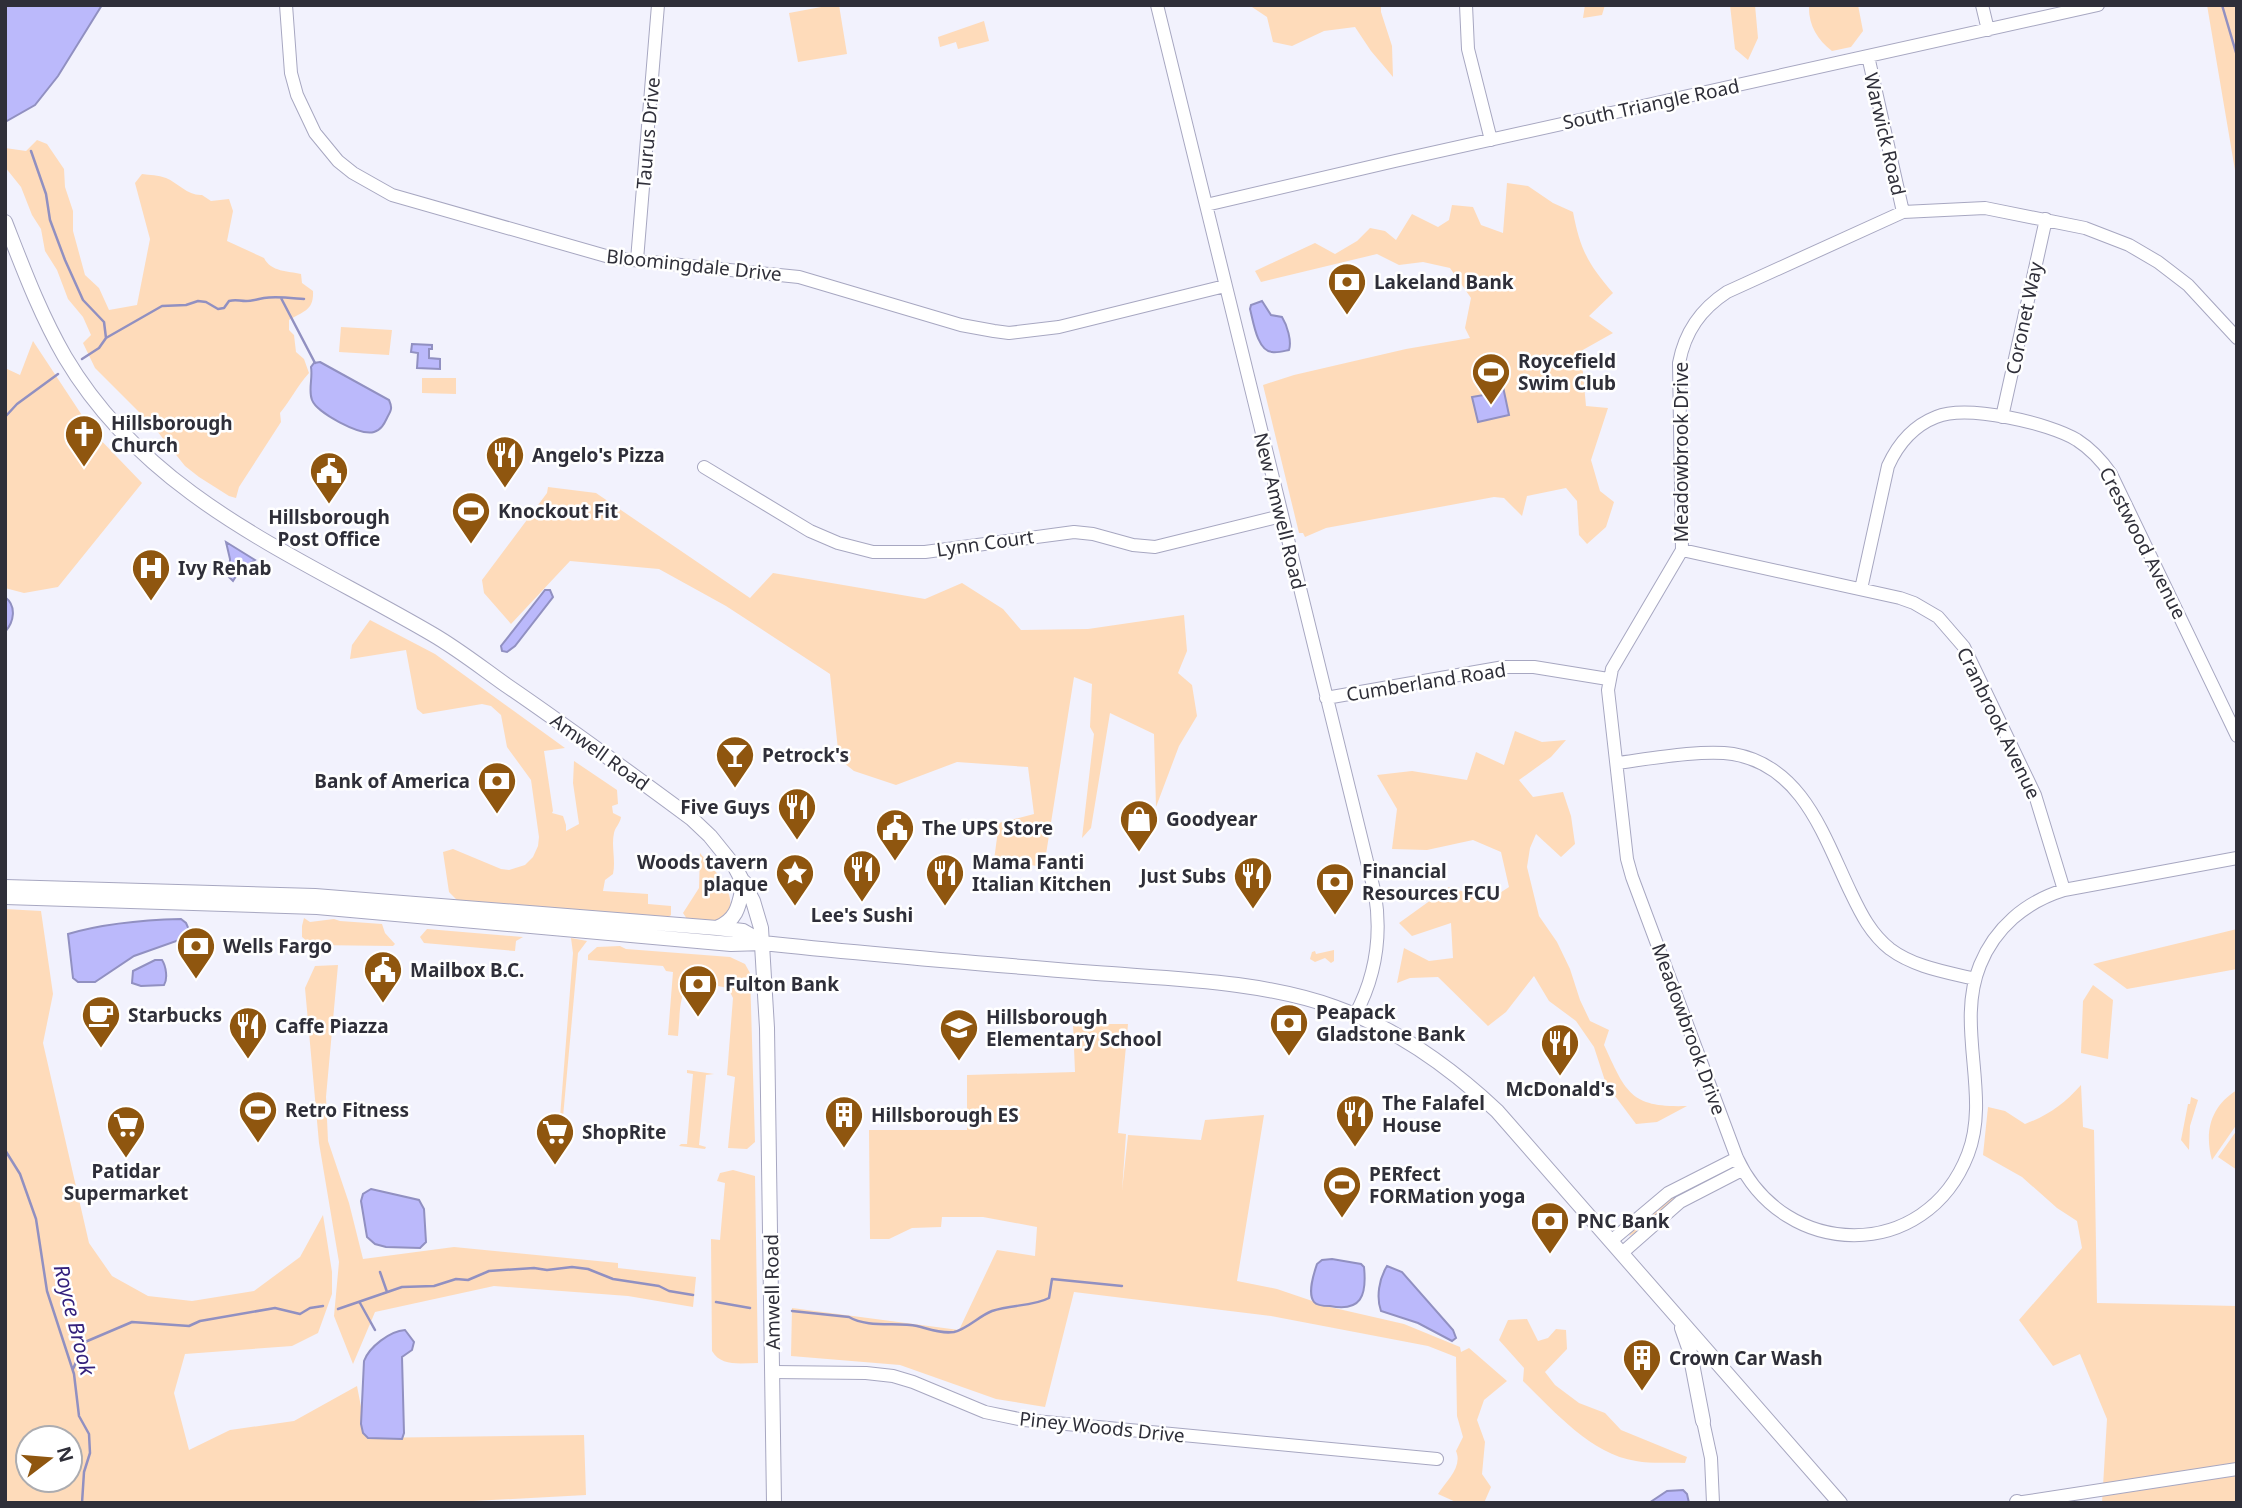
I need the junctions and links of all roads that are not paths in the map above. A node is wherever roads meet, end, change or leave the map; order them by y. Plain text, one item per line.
1 (286, 5) edge
2 (659, 5) edge
3 (1157, 5) edge
4 (1466, 5) edge
5 (1982, 5) edge
6 (2098, 5) edge
7 (1988, 30) junction
8 (1868, 56) junction
9 (1491, 140) junction
10 (1206, 205) junction
11 (1903, 212) junction
12 (2046, 219) junction
13 (5, 222) edge
14 (637, 260) junction
15 (1225, 286) junction
16 (2237, 338) edge
17 (2003, 417) junction
18 (704, 467) dead end
19 (1281, 516) junction
20 (1682, 550) junction
21 (1861, 589) junction
22 (1608, 679) junction
23 (1326, 698) junction
24 (2237, 736) edge
25 (1617, 763) junction
26 (2237, 858) edge
27 (744, 882) junction
28 (5, 887) edge
29 (2064, 890) junction
30 (5, 897) edge
31 (717, 928) junction
32 (763, 943) junction
33 (1975, 979) junction
34 (1355, 1014) junction
35 (1740, 1164) junction
36 (1611, 1241) junction
37 (1622, 1253) junction
38 (1679, 1320) junction
39 (773, 1372) junction
40 (1703, 1421) joint
41 (1437, 1459) dead end
42 (2237, 1469) edge
43 (774, 1503) edge
44 (1713, 1503) edge
45 (1840, 1503) edge
46 (2017, 1503) edge

1 - 14 street, Bloomingdale Drive
2 - 14 street, Taurus Drive
3 - 10 street, New Amwell Road
4 - 9 street
5 - 7 street
6 - 7 street, South Triangle Road
7 - 8 street, South Triangle Road
8 - 9 street, South Triangle Road
8 - 11 street, Warwick Road
9 - 10 street, South Triangle Road
10 - 15 street, New Amwell Road
11 - 12 street, Meadowbrook Drive
11 - 20 street, Meadowbrook Drive
12 - 16 street, Meadowbrook Drive
12 - 17 street, Coronet Way
13 - 27 main road, Amwell Road
14 - 15 street, Bloomingdale Drive
15 - 19 street, New Amwell Road
17 - 21 street, Crestwood Avenue
17 - 24 street, Crestwood Avenue
18 - 19 street, Lynn Court
19 - 23 street, New Amwell Road
20 - 21 street, Cranbrook Avenue
20 - 22 street, Meadowbrook Drive
21 - 29 street, Cranbrook Avenue
22 - 23 street, Cumberland Road
22 - 25 street, Meadowbrook Drive
23 - 34 street, New Amwell Road
25 - 33 street
25 - 35 street, Meadowbrook Drive
26 - 29 street, Meadowbrook Drive
27 - 31 main road
27 - 32 main road, Amwell Road
28 - 31 main road
29 - 33 street, Meadowbrook Drive
30 - 32 main road
31 - 32 main road
32 - 34 main road
32 - 39 main road, Amwell Road
33 - 35 street, Meadowbrook Drive
34 - 36 main road
35 - 36 street
35 - 37 street
36 - 37 main road
37 - 38 main road
38 - 40 main road
38 - 45 main road
39 - 41 street, Piney Woods Drive
39 - 43 main road, Amwell Road
40 - 44 street
42 - 46 street

